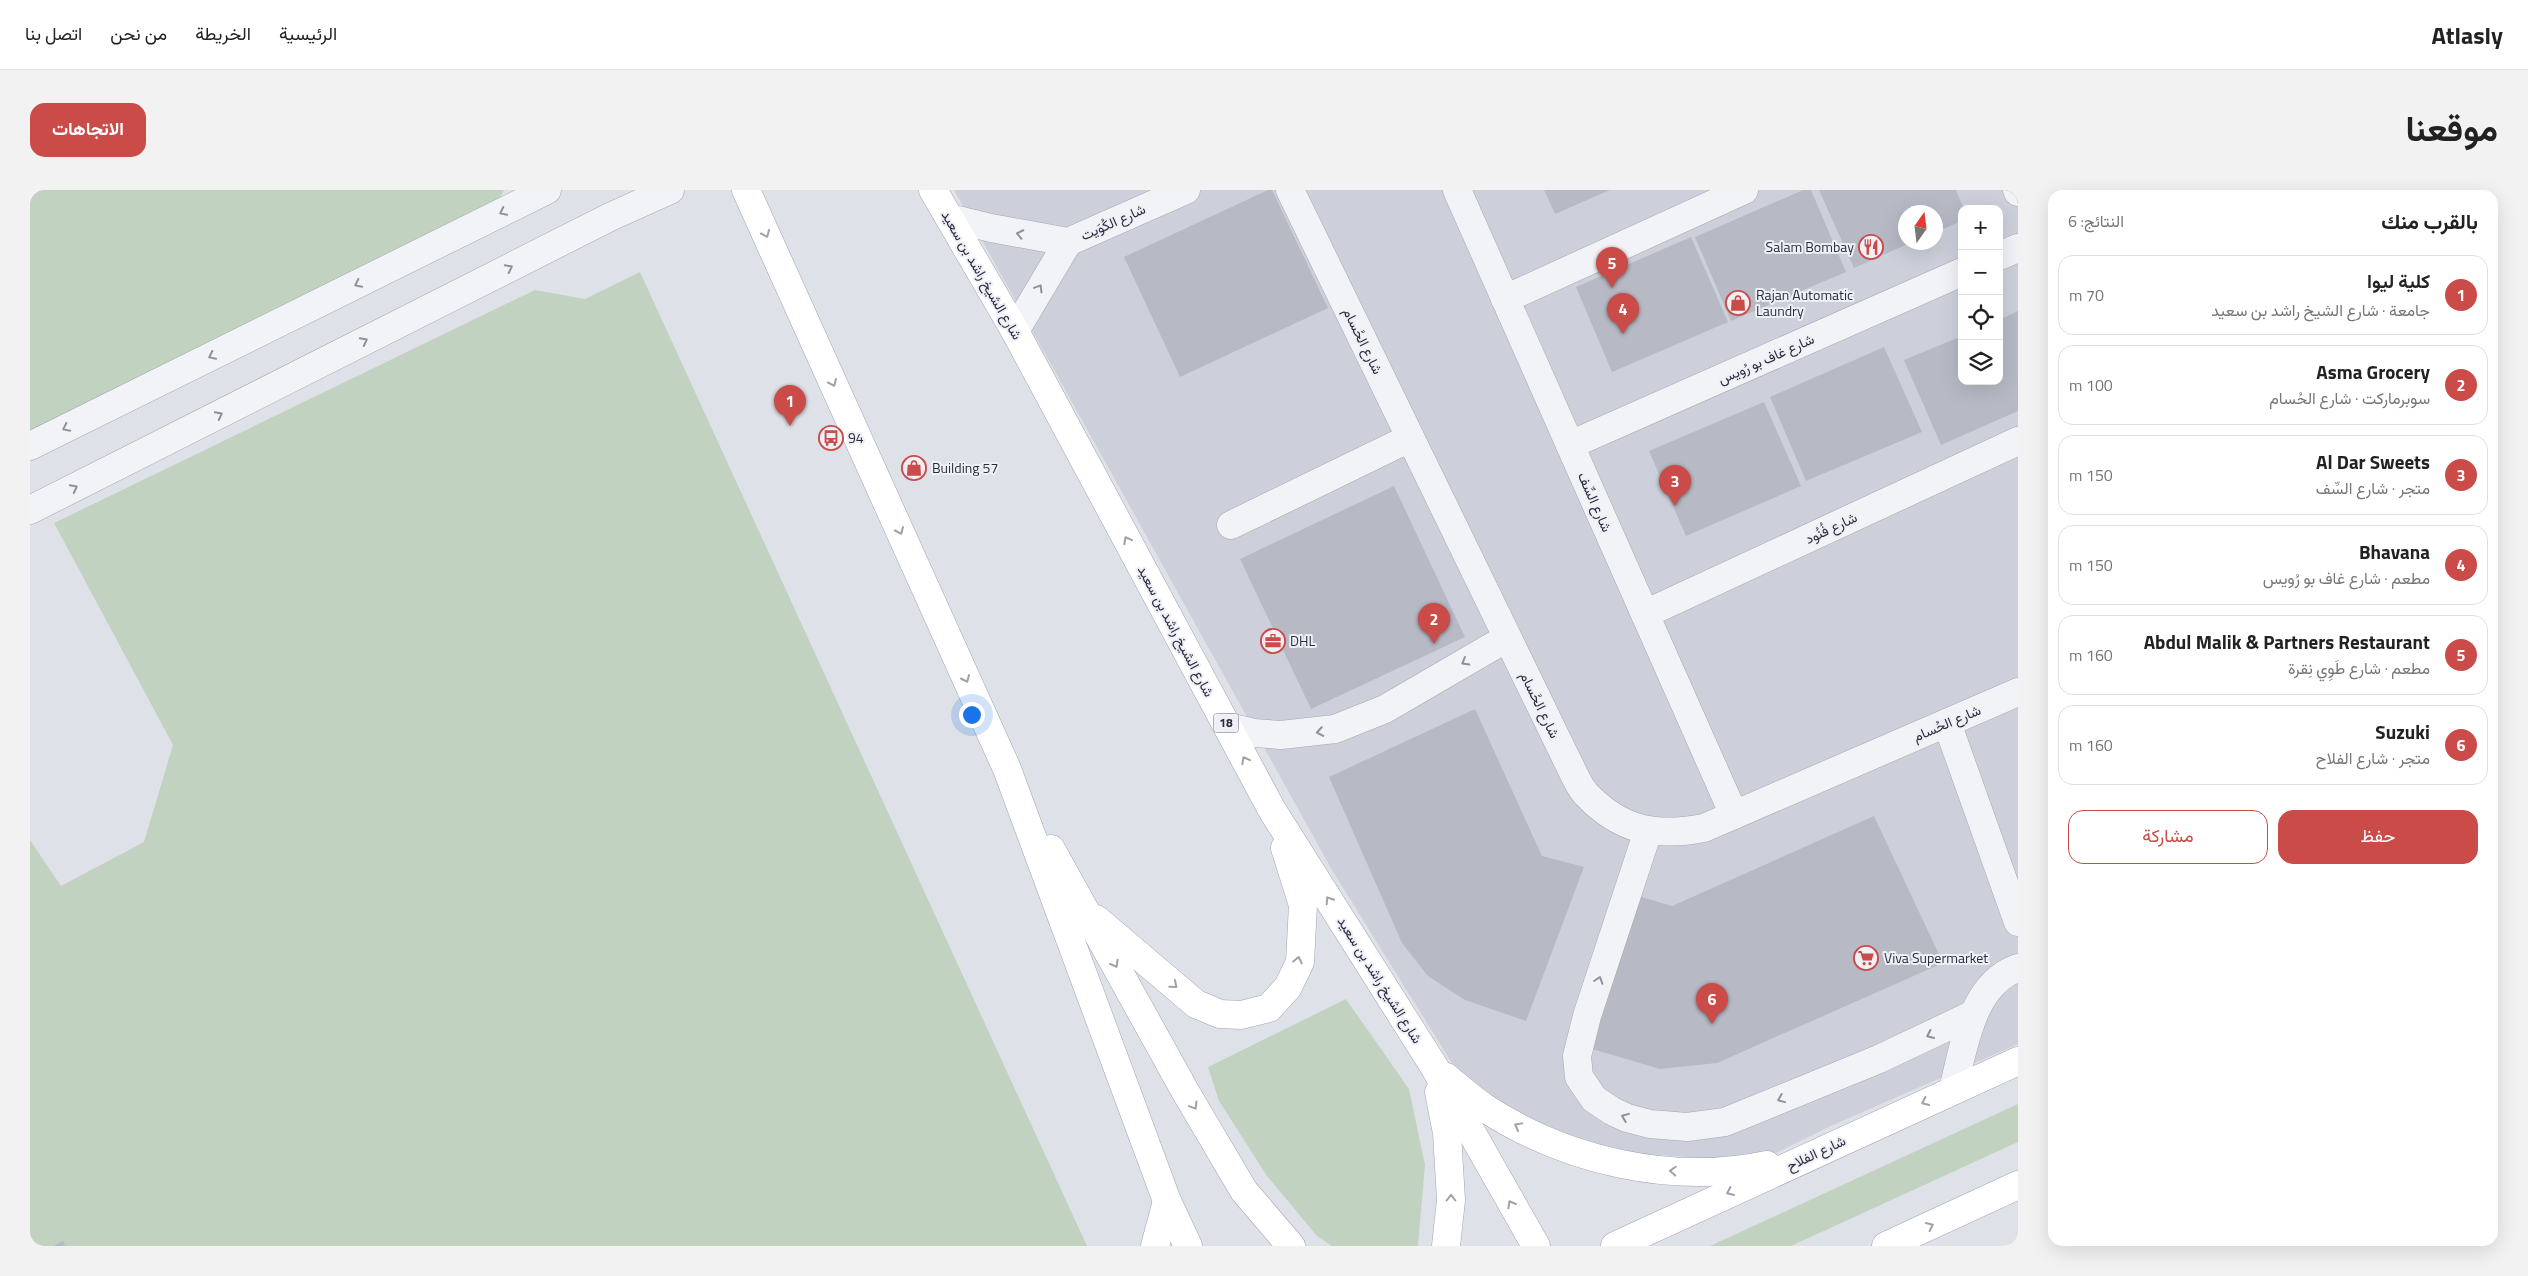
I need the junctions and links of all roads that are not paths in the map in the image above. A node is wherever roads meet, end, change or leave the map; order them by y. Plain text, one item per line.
1 (547, 190) edge
2 (670, 190) edge
3 (746, 190) edge
4 (933, 190) edge
5 (1186, 190) edge
6 (1290, 190) edge
7 (1456, 190) edge
8 (1744, 190) edge
9 (950, 218) junction
10 (1068, 242) junction
11 (2018, 248) edge
12 (2003, 254) edge
13 (1958, 274) edge
14 (1505, 299) junction
15 (1015, 331) junction
16 (1410, 438) junction
17 (2018, 442) edge
18 (1570, 445) junction
19 (30, 446) edge
20 (30, 510) edge
21 (1231, 525) dead end
22 (1645, 614) junction
23 (1507, 638) junction
24 (2018, 692) edge
25 (1947, 723) junction
26 (1228, 727) junction
27 (1007, 769) junction
28 (1272, 810) junction
29 (1734, 815) junction
30 (1648, 831) junction
31 (1084, 908) junction
32 (2018, 922) edge
33 (2018, 968) edge
34 (1974, 1014) junction
35 (2018, 1061) edge
36 (1435, 1068) junction
37 (1953, 1089) junction
38 (1808, 1157) junction
39 (2018, 1185) edge
40 (1167, 1202) junction
41 (1155, 1246) edge
42 (1188, 1246) edge
43 (1291, 1246) edge
44 (1446, 1246) edge
45 (1536, 1246) edge
46 (1615, 1246) edge
47 (1886, 1246) edge

1 -> 19 street
20 -> 2 street
3 -> 27 main road
4 - 9 main road, شارع الشيخ راشد بن سعيد / 18
5 - 10 street, شارع الكُوَيت
6 - 16 street, شارع الحُسام
7 - 14 street, شارع السِّف
8 - 14 street
10 -> 9 street, شارع الكُوَيت
9 - 15 main road, شارع الشيخ راشد بن سعيد / 18
15 -> 10 street, شارع الكُوَيت
11 - 12 street
13 - 18 street, شارع غاف بو رُويس
14 - 18 street, شارع السِّف
26 -> 15 main road, شارع الشيخ راشد بن سعيد / 18
16 - 21 street
16 - 23 street, شارع الحُسام
17 - 22 street, شارع فُنُود
18 - 22 street, شارع السِّف
22 - 29 street, شارع السِّف
23 -> 26 street
23 - 30 street, شارع الحُسام
24 - 25 street, شارع الحُسام
25 - 29 street, شارع الحُسام
25 - 32 street
28 -> 26 main road, شارع الشيخ راشد بن سعيد / 18
27 - 31 main road
27 - 40 main road
31 -> 28 main road
36 -> 28 main road, شارع الشيخ راشد بن سعيد / 18
29 - 30 street, شارع الحُسام
34 -> 30 street
31 -> 43 main road
33 - 34 street
34 - 37 street
35 - 37 main road, شارع الفلاح
38 -> 36 main road
44 -> 36 main road
45 -> 36 main road, شارع الشيخ راشد بن سعيد / 18
37 -> 38 main road, شارع الفلاح
38 -> 46 main road, شارع الفلاح
47 -> 39 main road
40 - 41 main road
40 - 42 main road

